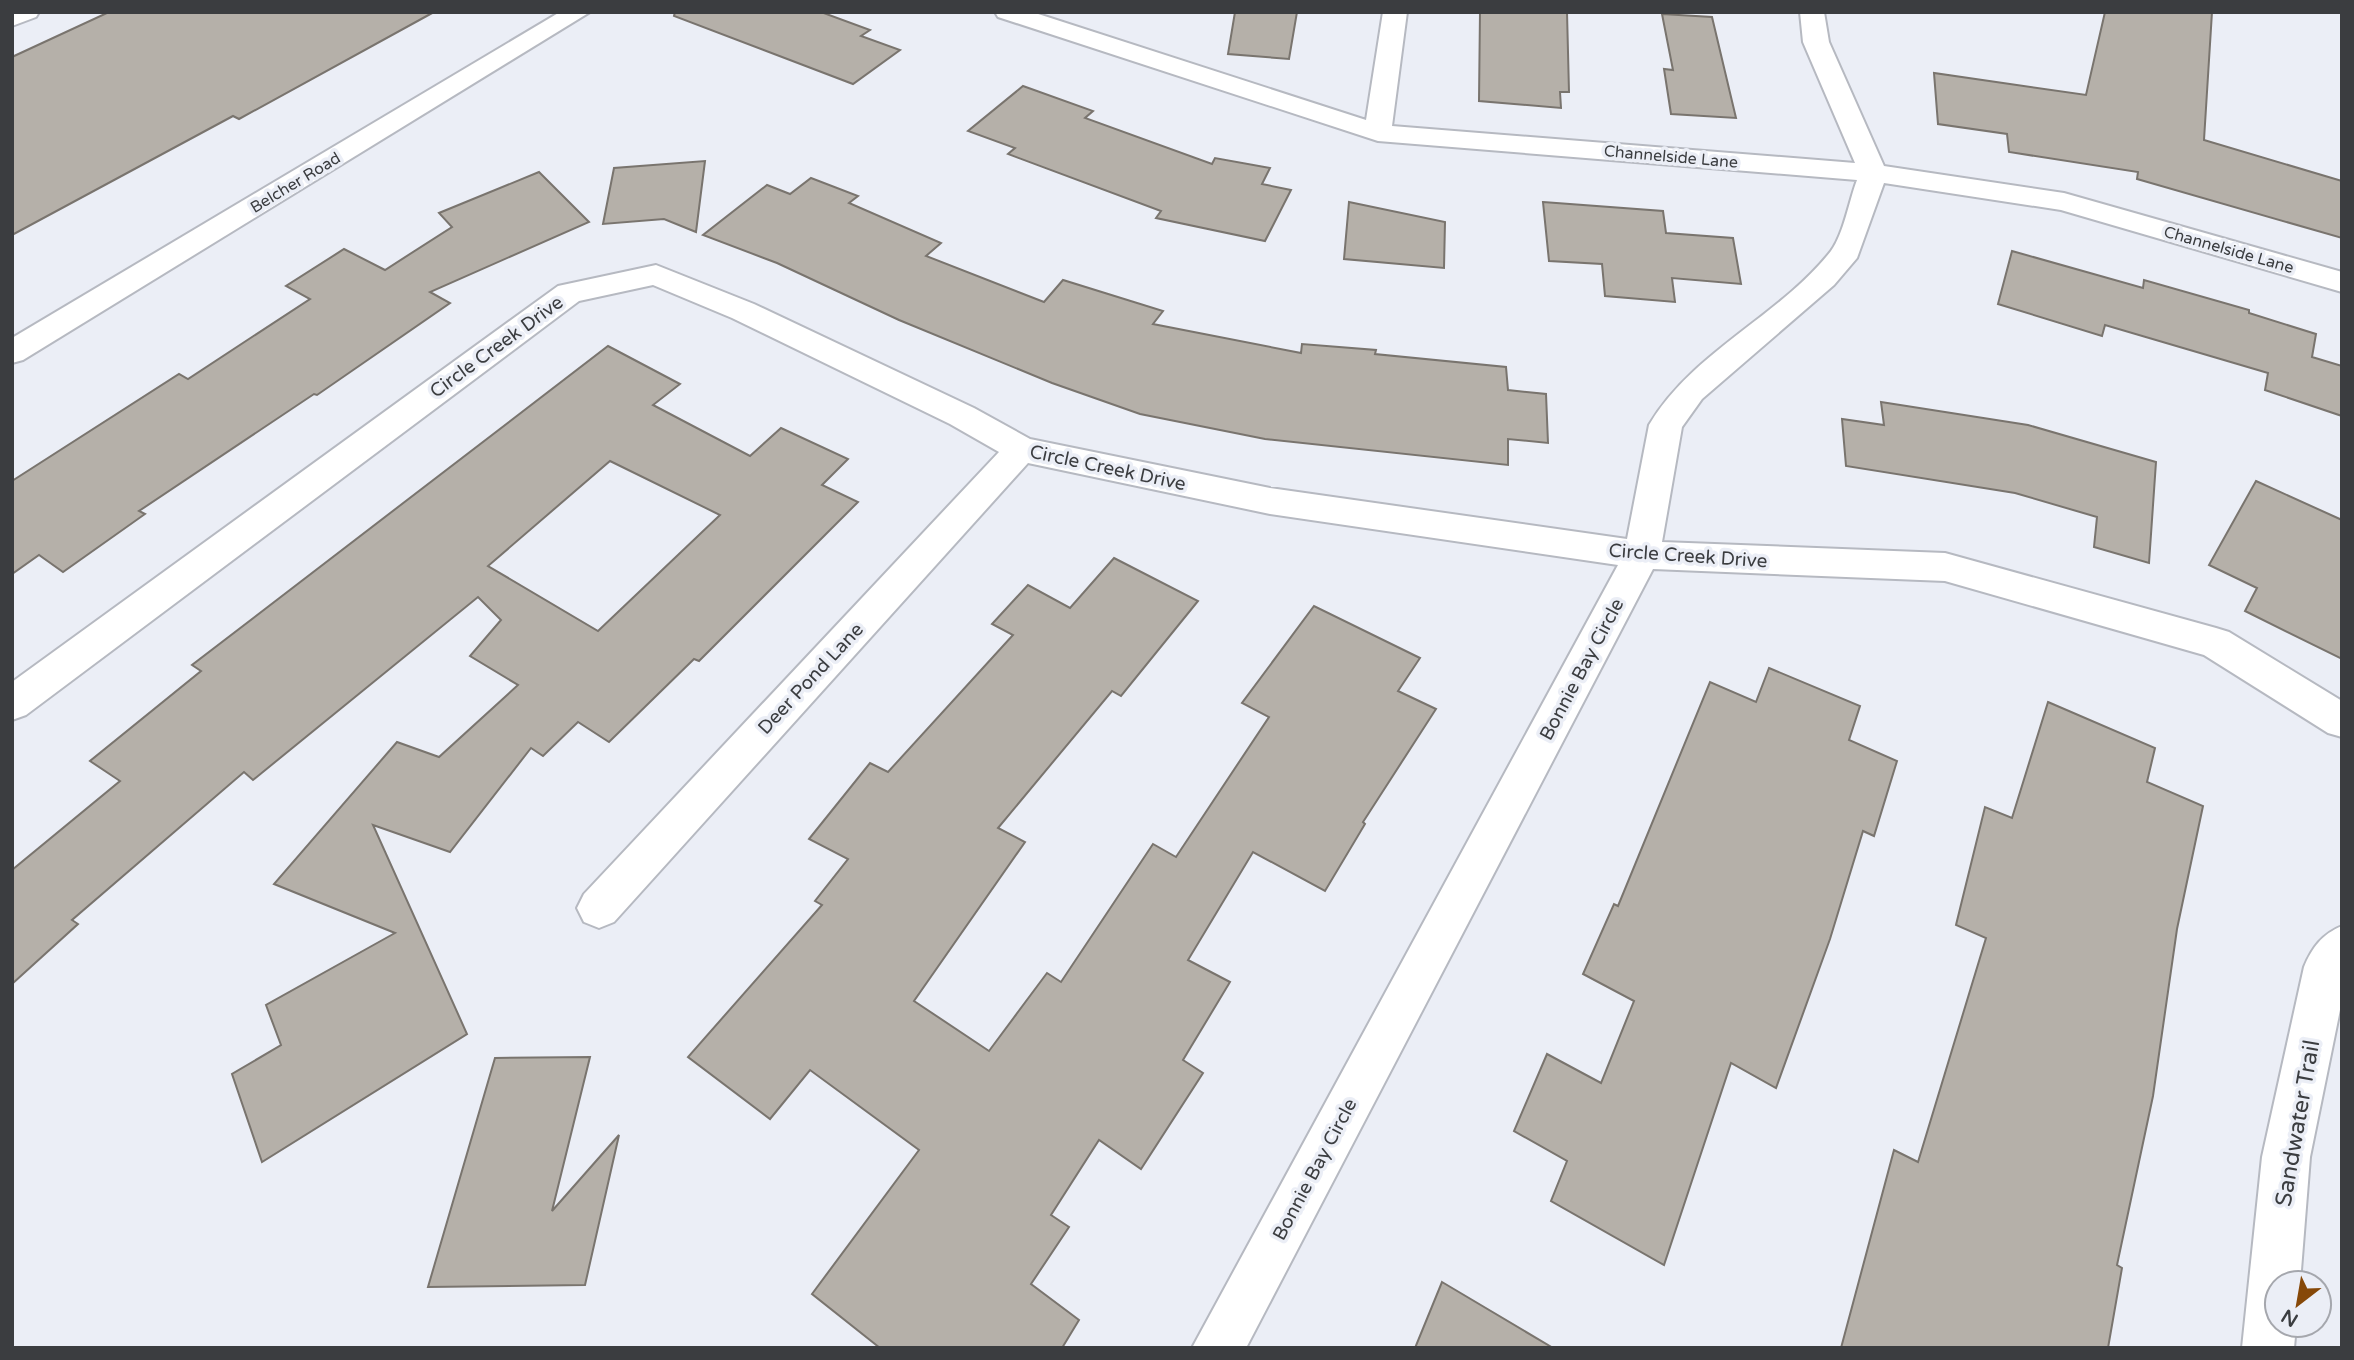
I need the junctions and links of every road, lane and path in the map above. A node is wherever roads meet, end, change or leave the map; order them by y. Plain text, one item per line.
1 (27, 12) edge
2 (578, 12) edge
3 (1007, 12) edge
4 (1395, 12) edge
5 (1812, 12) edge
6 (12, 19) edge
7 (1378, 132) junction
8 (1873, 173) junction
9 (2342, 282) edge
10 (12, 352) edge
11 (1021, 449) junction
12 (1642, 555) junction
13 (12, 704) edge
14 (2342, 720) edge
15 (599, 908) dead end
16 (2342, 947) edge
17 (1218, 1348) edge
18 (2268, 1348) edge

1 - 6 street
2 - 10 street, Belcher Road
3 - 7 street, Channelside Lane
4 - 7 street
5 - 8 street
7 - 8 street, Channelside Lane
8 - 9 street, Channelside Lane
8 - 12 street, Bonnie Bay Circle
11 - 12 street, Circle Creek Drive
11 - 13 street, Circle Creek Drive
11 - 15 street, Deer Pond Lane
12 - 14 street, Circle Creek Drive
12 - 17 street, Bonnie Bay Circle
16 - 18 street, Sandwater Trail

